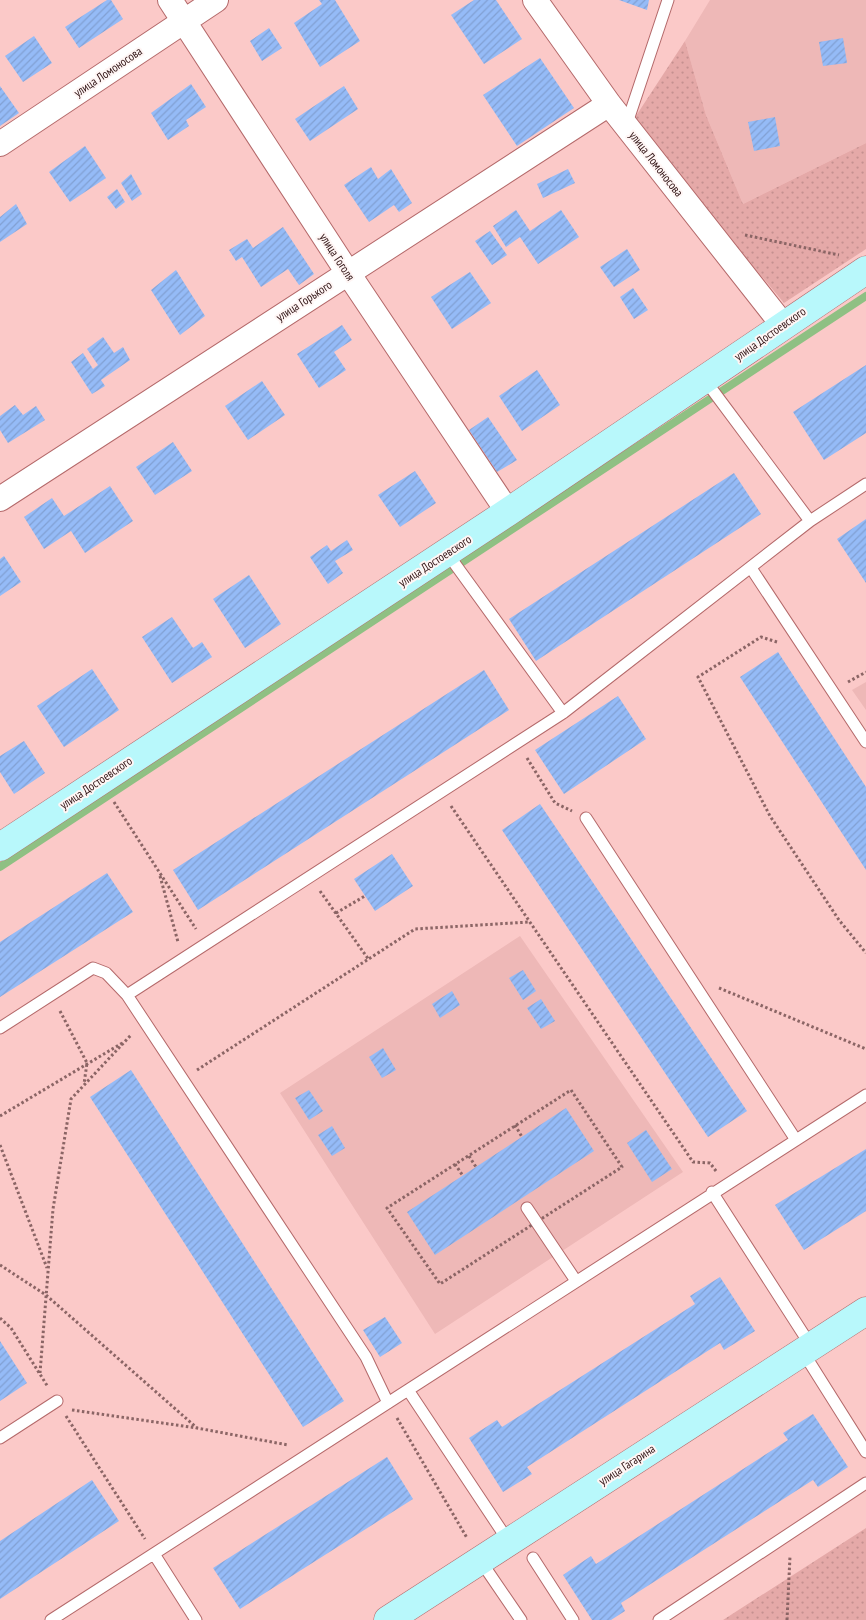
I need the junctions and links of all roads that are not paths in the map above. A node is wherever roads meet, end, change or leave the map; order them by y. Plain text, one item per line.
1 (170, 0) edge
2 (216, 0) edge
3 (535, 0) edge
4 (668, 0) edge
5 (184, 21) junction
6 (609, 104) junction
7 (626, 126) junction
8 (0, 144) edge
9 (856, 262) edge
10 (348, 273) junction
11 (783, 325) junction
12 (705, 380) junction
13 (866, 484) edge
14 (0, 498) edge
15 (508, 512) junction
16 (810, 521) junction
17 (447, 553) junction
18 (751, 568) junction
19 (563, 713) junction
20 (866, 742) edge
21 (586, 818) road end
22 (0, 847) edge
23 (127, 995) junction
24 (0, 1028) edge
25 (866, 1095) edge
26 (796, 1140) junction
27 (712, 1192) junction
28 (527, 1208) dead end
29 (576, 1280) junction
30 (866, 1311) edge
31 (807, 1349) junction
32 (408, 1390) junction
33 (57, 1401) road end
34 (388, 1403) junction
35 (0, 1438) edge
36 (866, 1452) edge
37 (866, 1484) edge
38 (509, 1542) junction
39 (154, 1554) junction
40 (533, 1558) dead end
41 (480, 1560) junction
42 (51, 1620) edge
43 (196, 1620) edge
44 (388, 1620) edge
45 (521, 1620) edge
46 (572, 1620) edge
47 (659, 1620) edge

1 - 5 street, улица Гоголя
2 - 5 street, улица Ломоносова
3 - 6 street, улица Ломоносова
4 - 7 lane
5 - 8 street, улица Ломоносова
5 - 10 street, улица Гоголя
6 - 7 street, улица Ломоносова
6 - 10 street, улица Горького
7 - 11 street, улица Ломоносова
9 - 11 street, улица Достоевского
10 - 14 street, улица Горького
10 - 15 street, улица Гоголя
11 - 12 street, улица Достоевского
12 - 15 street, улица Достоевского
12 - 16 lane
13 - 16 lane
15 - 17 street, улица Достоевского
16 - 18 lane
17 - 19 lane
17 - 22 street, улица Достоевского
18 - 19 lane
18 - 20 lane
19 - 23 lane
21 - 26 lane
23 - 24 lane
23 - 34 lane
25 - 26 lane
26 - 27 lane
27 - 29 lane
27 - 31 lane
28 - 29 lane
29 - 32 lane
30 - 31 street, улица Гагарина
31 - 36 lane
31 - 38 street, улица Гагарина
32 - 34 lane
32 - 38 lane
33 - 35 lane
34 - 39 lane
37 - 47 lane
38 - 41 street, улица Гагарина
39 - 42 lane
39 - 43 lane
40 - 46 lane
41 - 44 street, улица Гагарина
41 - 45 lane

